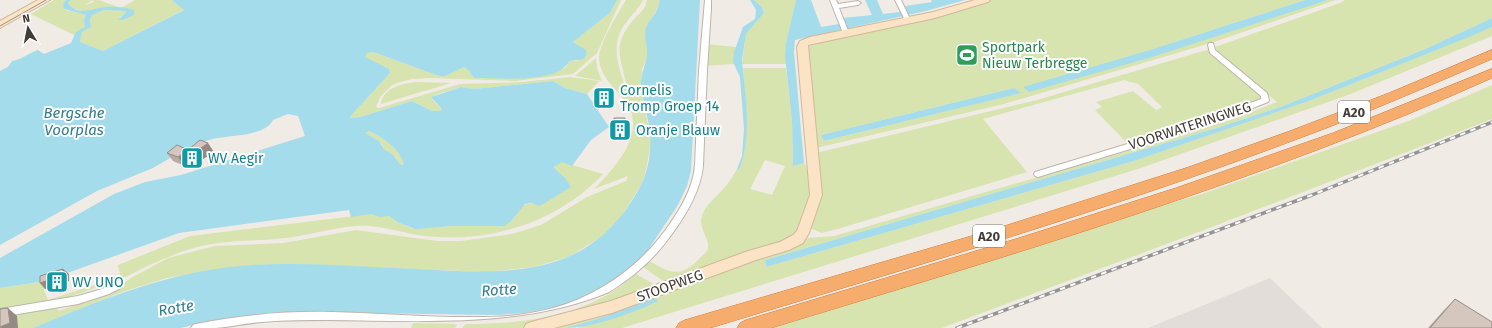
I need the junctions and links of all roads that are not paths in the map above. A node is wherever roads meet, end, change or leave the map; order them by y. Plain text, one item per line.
1 (708, 0) edge
2 (898, 0) edge
3 (985, 0) edge
4 (41, 1) edge
5 (965, 2) edge
6 (834, 3) edge
7 (858, 3) dead end
8 (906, 16) junction
9 (0, 25) edge
10 (844, 29) junction
11 (1211, 45) dead end
12 (1492, 54) edge
13 (1492, 73) edge
14 (1038, 174) dead end
15 (118, 285) dead end
16 (0, 314) edge
17 (196, 328) edge
18 (531, 328) edge
19 (685, 328) edge
20 (746, 328) edge

1 - 17 street
2 - 8 street
3 - 5 street
4 - 9 street
5 - 8 street
6 - 7 street
6 - 10 street
8 - 10 street
10 - 18 street, STOOPWEG
11 - 14 street, VOORWATERINGWEG
12 - 19 highway, A20
13 - 20 highway, A20
15 - 16 street

